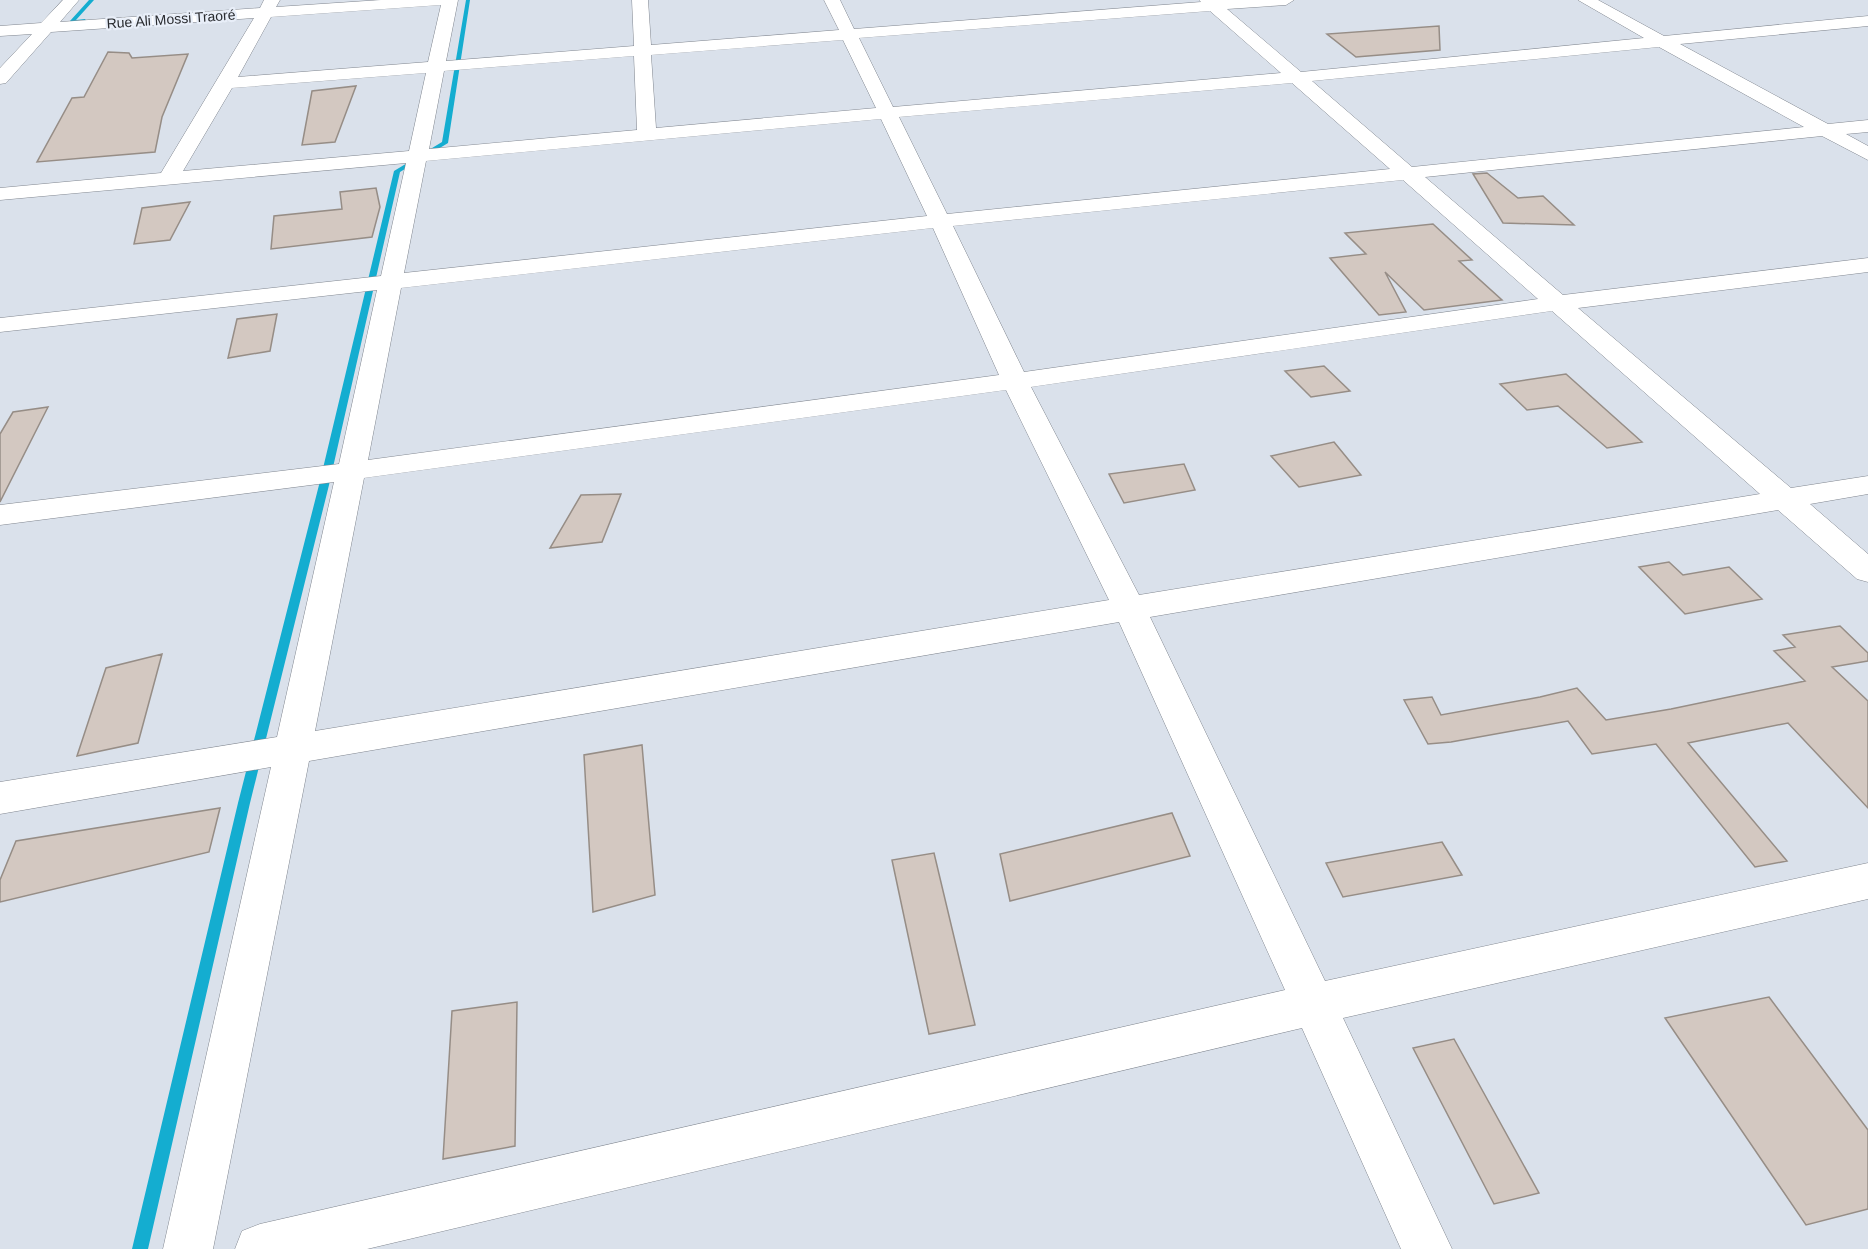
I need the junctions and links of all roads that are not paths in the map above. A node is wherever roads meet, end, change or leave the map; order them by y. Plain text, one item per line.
1 (71, 0) edge
2 (450, 0) edge
3 (640, 0) edge
4 (831, 0) edge
5 (1286, 0) edge
6 (1586, 0) edge
7 (1209, 3) edge
8 (269, 6) edge
9 (1868, 21) edge
10 (46, 28) junction
11 (0, 31) edge
12 (847, 33) junction
13 (1660, 40) junction
14 (641, 51) junction
15 (436, 66) junction
16 (1299, 77) junction
17 (0, 80) edge
18 (226, 83) junction
19 (886, 113) junction
20 (1868, 126) edge
21 (1825, 130) junction
22 (647, 135) junction
23 (1868, 154) edge
24 (417, 156) junction
25 (1407, 172) junction
26 (169, 177) junction
27 (0, 194) edge
28 (940, 221) junction
29 (1868, 265) edge
30 (391, 283) junction
31 (1557, 303) junction
32 (0, 326) edge
33 (1015, 381) junction
34 (351, 471) junction
35 (1868, 485) edge
36 (1784, 498) junction
37 (0, 515) edge
38 (1868, 571) edge
39 (1130, 610) junction
40 (292, 750) junction
41 (0, 798) edge
42 (1868, 881) edge
43 (1315, 1004) junction
44 (188, 1249) edge
45 (260, 1249) edge
46 (1427, 1249) edge

1 - 10 street
2 - 8 street, Rue Ali Mossi Traoré
2 - 15 street
3 - 14 street
4 - 12 street
5 - 7 street
6 - 13 street
7 - 12 street
7 - 16 street
8 - 10 street, Rue Ali Mossi Traoré
8 - 18 street
9 - 13 street
10 - 11 street, Rue Ali Mossi Traoré
10 - 17 street
12 - 14 street
12 - 19 street
13 - 16 street
13 - 21 street
14 - 15 street
14 - 22 street
15 - 18 street
15 - 24 street
16 - 19 street
16 - 25 street
18 - 26 street
19 - 22 street
19 - 28 street
20 - 21 street
21 - 23 street
21 - 25 street
22 - 24 street
24 - 26 street
24 - 30 street
25 - 28 street
25 - 31 street
26 - 27 street
28 - 30 street
28 - 33 street
29 - 31 street
30 - 32 street
30 - 34 street
31 - 33 street
31 - 36 street
33 - 34 street
33 - 39 street
34 - 37 street
34 - 40 street
35 - 36 street
36 - 38 street
36 - 39 street
39 - 40 street
39 - 43 street
40 - 41 street
40 - 44 street
42 - 43 street
43 - 45 street
43 - 46 street

